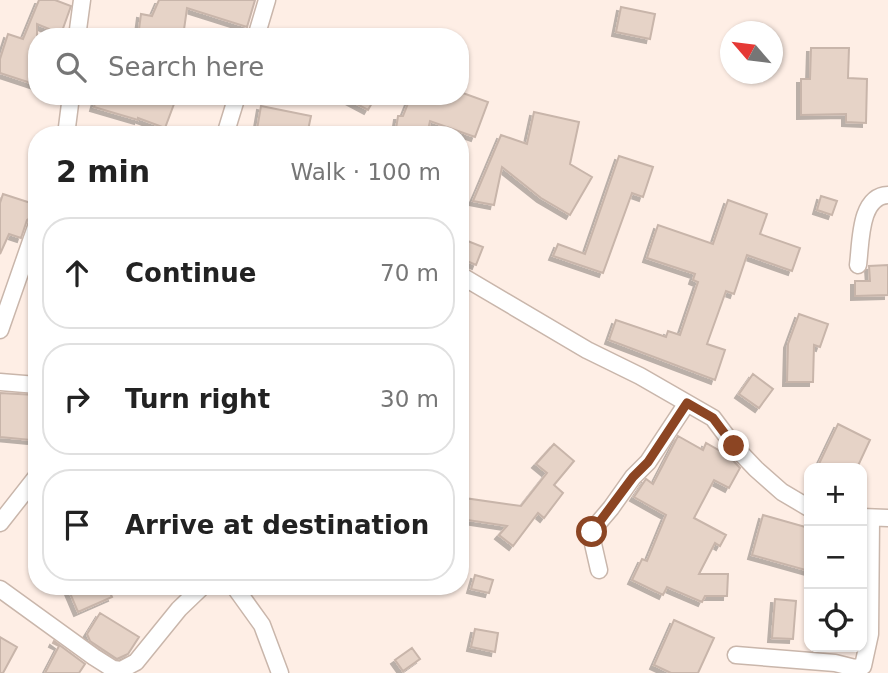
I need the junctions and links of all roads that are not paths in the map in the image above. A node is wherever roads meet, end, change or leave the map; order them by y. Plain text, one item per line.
1 (82, 0) edge
2 (267, 0) edge
3 (78, 28) edge
4 (259, 28) edge
5 (70, 105) edge
6 (234, 105) edge
7 (67, 126) edge
8 (228, 126) edge
9 (888, 195) edge
10 (28, 250) edge
11 (858, 265) dead end
12 (469, 280) edge
13 (0, 330) edge
14 (0, 383) edge
15 (28, 385) edge
16 (687, 403) junction
17 (28, 487) edge
18 (804, 505) edge
19 (867, 517) edge
20 (888, 518) edge
21 (0, 523) edge
22 (866, 526) edge
23 (599, 570) dead end
24 (0, 589) edge
25 (194, 595) edge
26 (240, 595) edge
27 (736, 655) dead end
28 (280, 673) edge

1 - 3 street
2 - 4 street
5 - 7 street
6 - 8 street
9 - 11 street
10 - 13 street
12 - 16 street
14 - 15 street
16 - 18 street
16 - 23 street
17 - 21 street
19 - 20 street
22 - 27 street
24 - 25 street
26 - 28 street

